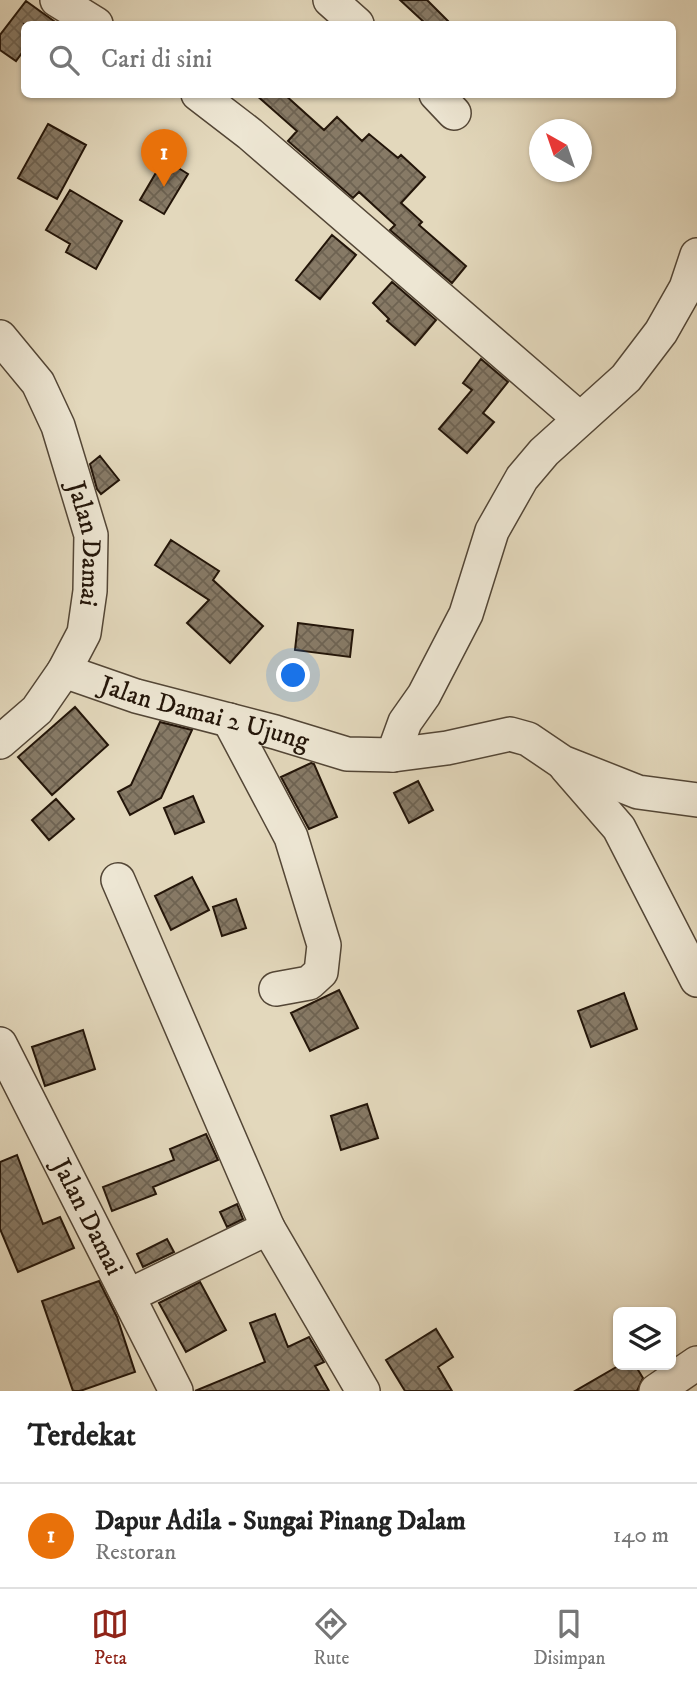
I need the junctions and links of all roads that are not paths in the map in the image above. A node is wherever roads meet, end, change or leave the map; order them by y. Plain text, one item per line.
1 (57, 0) edge
2 (330, 0) edge
3 (91, 21) edge
4 (354, 21) edge
5 (203, 98) edge
6 (697, 255) edge
7 (0, 337) edge
8 (580, 419) junction
9 (64, 671) junction
10 (229, 720) junction
11 (0, 742) edge
12 (393, 755) junction
13 (562, 762) junction
14 (697, 800) edge
15 (118, 880) dead end
16 (697, 980) edge
17 (276, 989) dead end
18 (0, 1044) edge
19 (268, 1228) junction
20 (128, 1296) junction
21 (697, 1363) edge
22 (176, 1391) edge
23 (363, 1391) edge
24 (656, 1391) edge

1 - 3 street
2 - 4 street
5 - 8 street
6 - 8 street
7 - 9 street, Jalan Damai
8 - 12 street
9 - 10 street, Jalan Damai 2 Ujung
9 - 11 street, Jalan Damai
10 - 12 street, Jalan Damai 2 Ujung
10 - 17 street
12 - 13 street, Jalan Damai 2 Ujung
13 - 14 street
13 - 16 street
15 - 19 street
18 - 20 street, Jalan Damai
19 - 20 street
19 - 23 street
20 - 22 street, Jalan Damai
21 - 24 street

